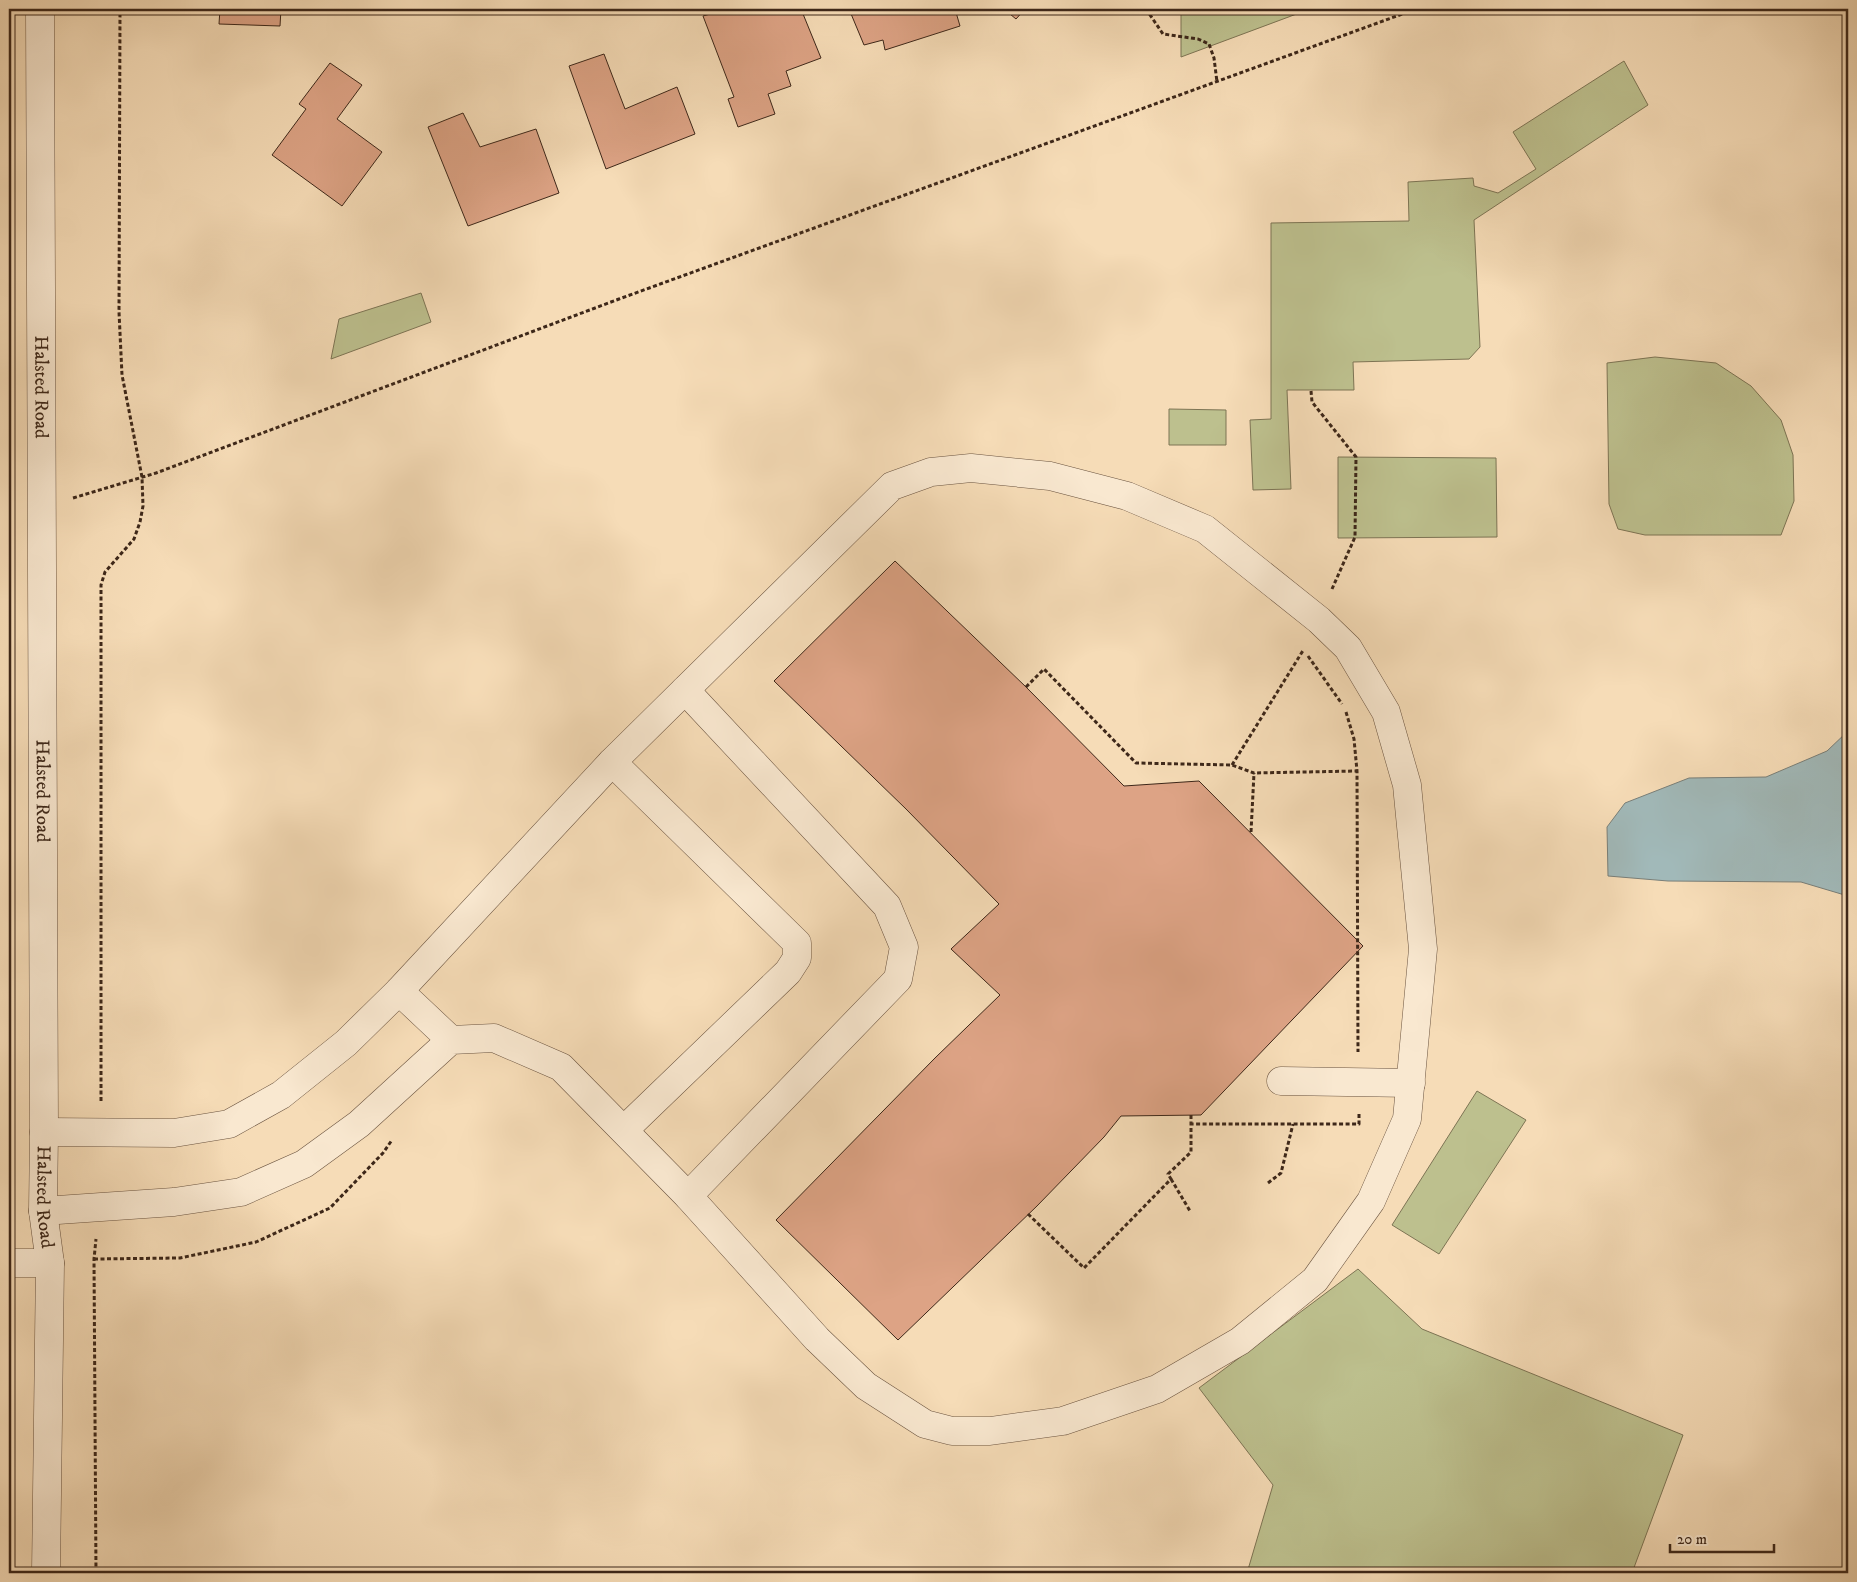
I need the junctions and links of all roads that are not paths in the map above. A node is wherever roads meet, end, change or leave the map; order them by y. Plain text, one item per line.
1 (40, 9) edge
2 (685, 690) junction
3 (612, 762) junction
4 (399, 991) junction
5 (452, 1040) junction
6 (1281, 1081) dead end
7 (1410, 1083) junction
8 (624, 1130) junction
9 (44, 1132) junction
10 (688, 1196) junction
11 (43, 1211) junction
12 (9, 1263) edge
13 (50, 1263) junction
14 (46, 1573) edge

1 - 9 street, Halsted Road
2 - 3 street
2 - 7 street
2 - 10 street
3 - 4 street
3 - 8 street
4 - 5 street
4 - 9 street
5 - 8 street
5 - 11 street
6 - 7 street
7 - 10 street
8 - 10 street
9 - 11 street, Halsted Road
11 - 13 street, Halsted Road
12 - 13 street
13 - 14 street, Halsted Road

